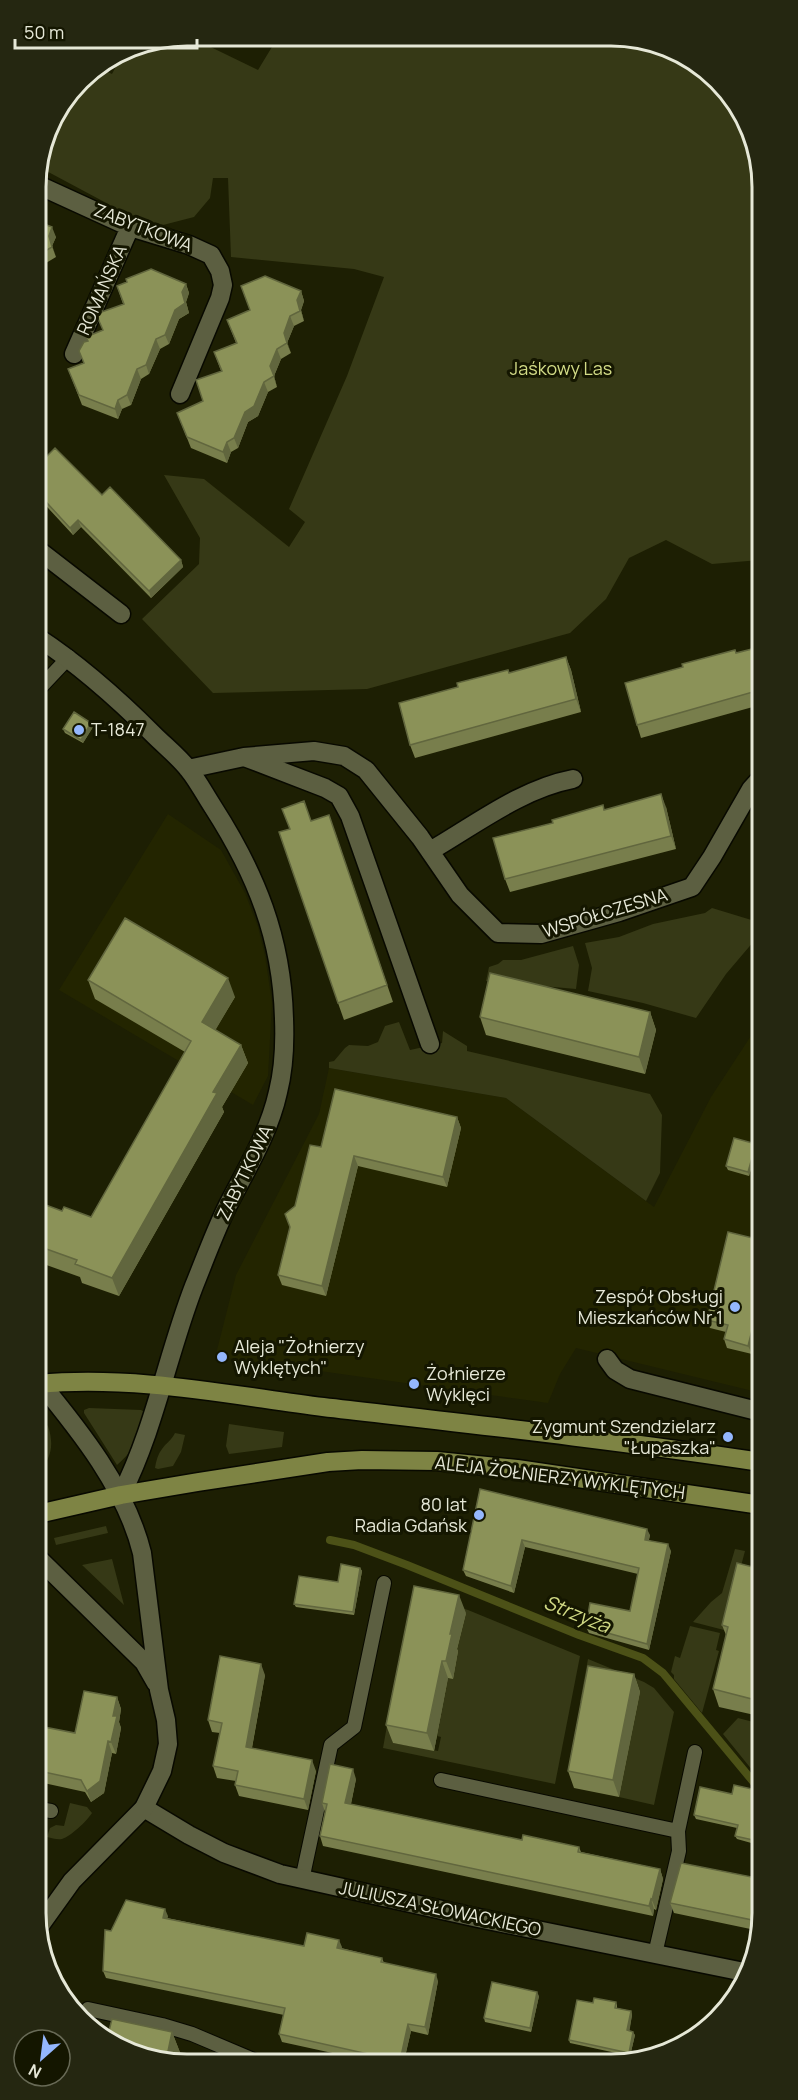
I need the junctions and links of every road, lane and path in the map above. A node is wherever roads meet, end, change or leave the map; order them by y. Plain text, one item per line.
1 (47, 189) edge
2 (130, 227) junction
3 (74, 354) dead end
4 (180, 394) dead end
5 (47, 557) edge
6 (121, 614) dead end
7 (47, 643) edge
8 (69, 657) junction
9 (47, 681) edge
10 (244, 757) junction
11 (188, 769) junction
12 (573, 779) dead end
13 (752, 787) edge
14 (430, 851) junction
15 (430, 1044) dead end
16 (607, 1359) dead end
17 (46, 1383) edge
18 (163, 1386) junction
19 (46, 1392) edge
20 (751, 1410) edge
21 (751, 1461) edge
22 (121, 1495) junction
23 (751, 1504) edge
24 (46, 1512) edge
25 (46, 1566) edge
26 (384, 1583) dead end
27 (159, 1690) junction
28 (695, 1752) dead end
29 (441, 1780) dead end
30 (144, 1808) junction
31 (678, 1831) junction
32 (302, 1880) junction
33 (46, 1917) edge
34 (655, 1954) junction
35 (739, 1971) edge
36 (88, 2009) dead end
37 (239, 2054) edge

1 - 2 street, ZABYTKOWA
2 - 3 street, ROMAŃSKA
2 - 4 street, ZABYTKOWA
5 - 6 street
7 - 8 street, ZABYTKOWA
8 - 9 lane
8 - 11 street, ZABYTKOWA
10 - 11 street, WSPÓŁCZESNA
10 - 14 street, WSPÓŁCZESNA
10 - 15 street
11 - 18 street, ZABYTKOWA
12 - 14 street
13 - 14 street, WSPÓŁCZESNA
16 - 20 street
17 - 18 main road
18 - 21 main road
18 - 22 street, ZABYTKOWA
19 - 22 street
22 - 23 main road, ALEJA ŻOŁNIERZY WYKLĘTYCH
22 - 24 main road, ALEJA ŻOŁNIERZY WYKLĘTYCH
22 - 27 street
25 - 27 street
26 - 32 lane
27 - 30 street
28 - 31 lane
29 - 31 lane
30 - 32 street, JULIUSZA SŁOWACKIEGO
30 - 33 street
31 - 34 lane
32 - 34 street, JULIUSZA SŁOWACKIEGO
34 - 35 street, JULIUSZA SŁOWACKIEGO
36 - 37 lane

